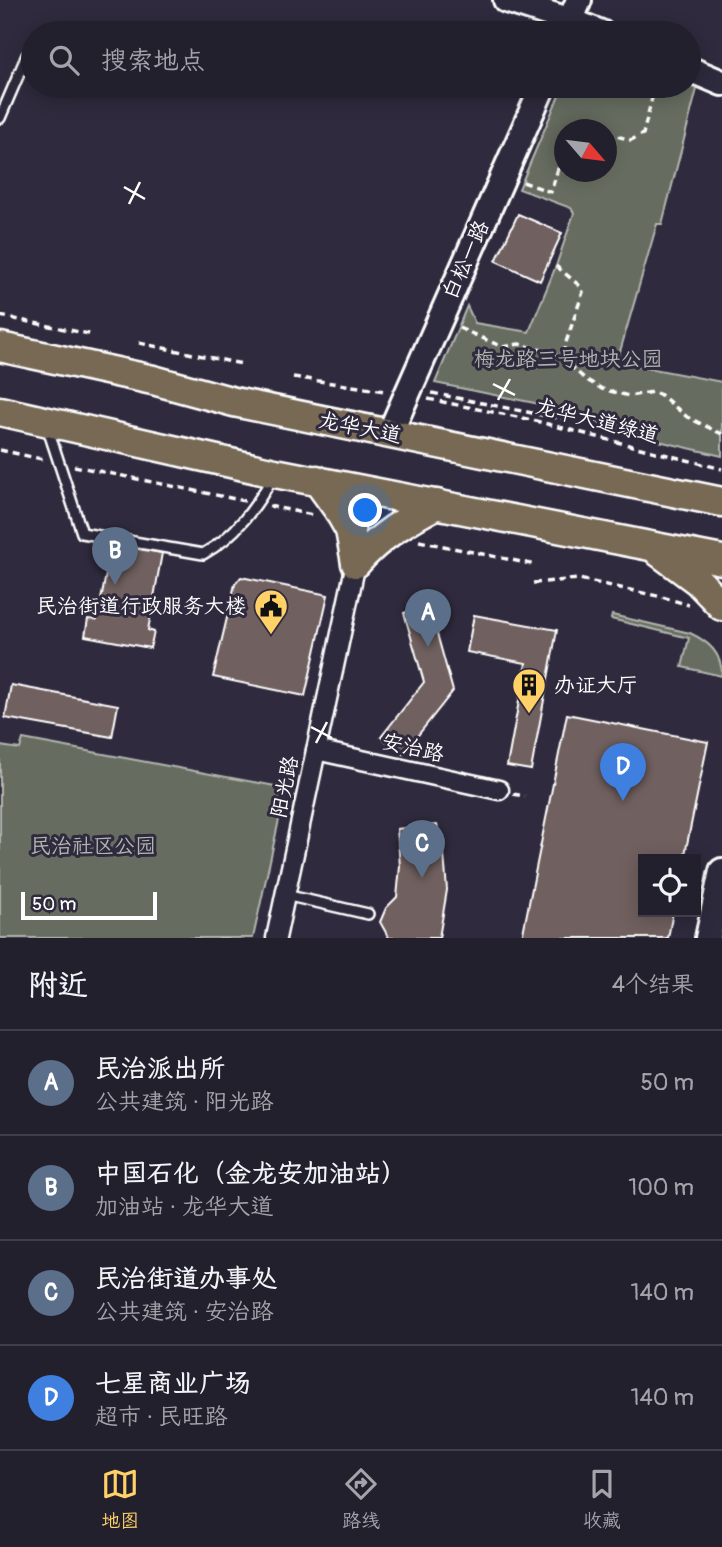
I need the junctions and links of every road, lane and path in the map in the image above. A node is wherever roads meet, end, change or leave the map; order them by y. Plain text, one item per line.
1 (506, 0) edge
2 (572, 18) edge
3 (21, 69) edge
4 (701, 74) edge
5 (722, 83) edge
6 (537, 98) edge
7 (652, 98) edge
8 (0, 118) edge
9 (617, 136) edge
10 (516, 180) dead end
11 (554, 182) edge
12 (556, 266) dead end
13 (0, 316) edge
14 (452, 325) dead end
15 (94, 335) dead end
16 (139, 343) dead end
17 (0, 347) edge
18 (561, 357) junction
19 (242, 364) dead end
20 (293, 377) dead end
21 (387, 391) dead end
22 (432, 393) dead end
23 (423, 398) dead end
24 (0, 411) edge
25 (567, 420) dead end
26 (45, 421) junction
27 (390, 433) junction
28 (722, 434) edge
29 (0, 450) edge
30 (42, 459) dead end
31 (74, 466) dead end
32 (722, 468) edge
33 (275, 473) junction
34 (317, 480) junction
35 (235, 499) dead end
36 (716, 499) edge
37 (437, 504) junction
38 (273, 507) dead end
39 (316, 516) dead end
40 (417, 540) dead end
41 (651, 547) junction
42 (722, 560) edge
43 (356, 562) junction
44 (537, 565) dead end
45 (533, 583) dead end
46 (709, 607) edge
47 (316, 750) junction
48 (499, 790) dead end
49 (722, 871) edge
50 (285, 895) junction
51 (368, 914) dead end
52 (276, 938) edge
53 (708, 938) edge

1 - 2 street
3 - 8 lane
4 - 5 street
6 - 27 street, 白松一路
7 - 9 path
10 - 11 path
12 - 18 path
13 - 15 path
14 - 18 path
16 - 19 path
17 - 27 main road, 龙华大道
18 - 28 path
20 - 21 path
22 - 25 path
23 - 32 path, 龙华大道绿道
24 - 26 main road
26 - 33 main road
26 - 33 lane
27 - 36 main road, 龙华大道
29 - 30 path
31 - 35 path
33 - 34 main road
34 - 37 main road
34 - 43 main road
37 - 41 main road
37 - 43 main road
38 - 39 path
40 - 44 path
41 - 42 main road
41 - 46 main road
43 - 47 street, 阳光路
45 - 46 path
47 - 48 street, 安治路
47 - 50 street, 阳光路
49 - 53 street
50 - 51 lane
50 - 52 street, 阳光路

